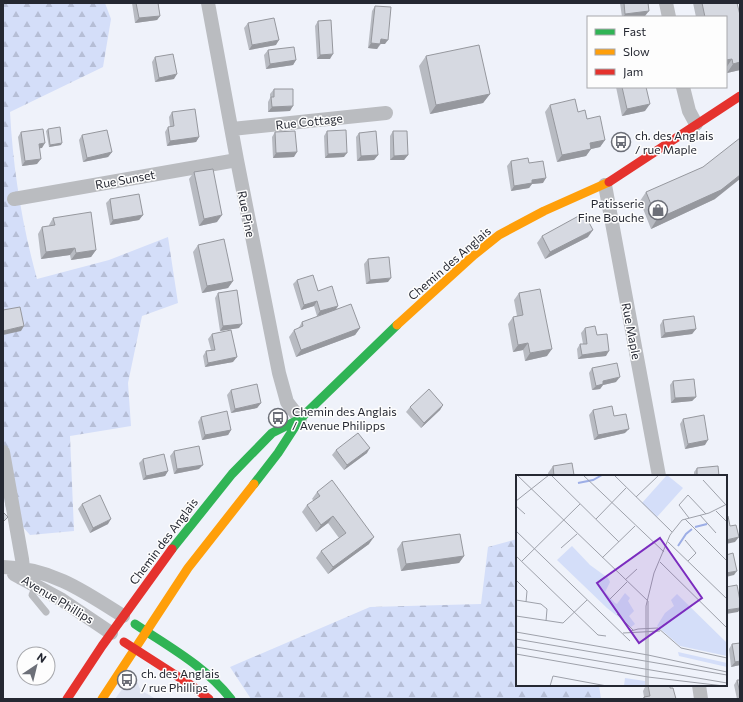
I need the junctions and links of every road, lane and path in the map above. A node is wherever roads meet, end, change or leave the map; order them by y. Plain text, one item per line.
1 (208, 3) edge
2 (666, 3) edge
3 (669, 16) edge
4 (684, 88) edge
5 (740, 96) edge
6 (386, 113) dead end
7 (696, 124) junction
8 (232, 129) junction
9 (237, 160) junction
10 (605, 185) junction
11 (14, 199) dead end
12 (300, 419) junction
13 (3, 452) edge
14 (660, 475) edge
15 (3, 568) edge
16 (43, 572) junction
17 (22, 573) junction
18 (36, 585) junction
19 (46, 612) dead end
20 (123, 616) junction
21 (111, 632) junction
22 (146, 632) junction
23 (135, 649) junction
24 (699, 686) edge
25 (105, 698) edge
26 (67, 699) edge
27 (209, 699) edge
28 (231, 699) edge
29 (701, 699) edge

1 - 8 street, Rue Pine
2 - 3 street
4 - 7 street
5 - 7 street, Chemin des Anglais
6 - 8 street, Rue Cottage
7 - 10 street, Chemin des Anglais
8 - 9 street, Rue Pine
9 - 11 street, Rue Sunset
9 - 12 street, Rue Pine
10 - 12 street, Chemin des Anglais
10 - 14 street, Rue Maple
12 - 20 street, Chemin des Anglais
12 - 22 street, Chemin des Anglais
13 - 17 street
15 - 17 street, Avenue Phillips
16 - 17 street, Avenue Phillips
16 - 18 lane
16 - 20 street, Avenue Phillips
17 - 18 street, Avenue Phillips
18 - 19 lane
18 - 21 street, Avenue Phillips
20 - 21 street, Chemin des Anglais
20 - 22 street
21 - 23 street
21 - 26 street, Chemin des Anglais
22 - 23 street, Chemin des Anglais
22 - 28 street
23 - 25 street, Chemin des Anglais
23 - 27 street
24 - 29 street

